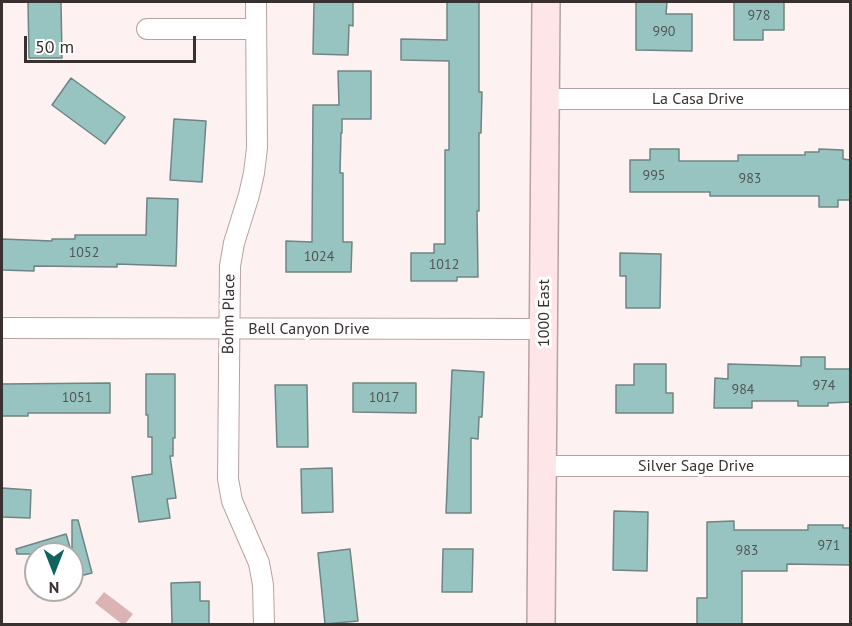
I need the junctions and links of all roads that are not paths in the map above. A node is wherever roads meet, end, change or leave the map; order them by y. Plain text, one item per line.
1 (256, 2) edge
2 (546, 2) edge
3 (147, 29) dead end
4 (256, 29) junction
5 (545, 99) junction
6 (850, 99) edge
7 (2, 328) edge
8 (228, 329) junction
9 (544, 329) junction
10 (543, 466) junction
11 (850, 466) edge
12 (264, 624) edge
13 (541, 624) edge

1 - 4 street, Bohm Place
2 - 5 street, 1000 East
3 - 4 street
4 - 8 street, Bohm Place
5 - 6 street, La Casa Drive
5 - 9 street, 1000 East
7 - 8 street, Bell Canyon Drive
8 - 9 street, Bell Canyon Drive
8 - 12 street, Bohm Place
9 - 10 street, 1000 East
10 - 11 street, Silver Sage Drive
10 - 13 street, 1000 East

